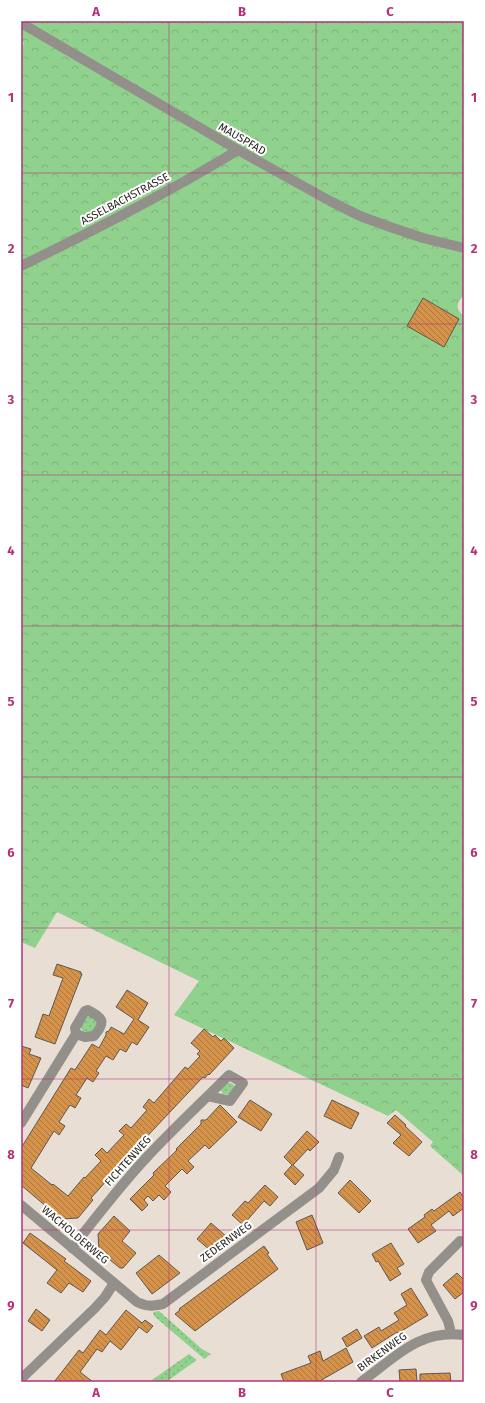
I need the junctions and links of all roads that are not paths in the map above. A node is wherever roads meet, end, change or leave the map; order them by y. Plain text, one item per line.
1 (21, 23) edge
2 (238, 150) junction
3 (464, 248) edge
4 (21, 266) edge
5 (76, 1034) dead end
6 (208, 1096) dead end
7 (21, 1123) edge
8 (339, 1157) dead end
9 (21, 1205) edge
10 (460, 1241) dead end
11 (72, 1248) junction
12 (114, 1283) junction
13 (451, 1333) junction
14 (464, 1335) edge
15 (21, 1379) edge
16 (361, 1382) edge

1 - 2 street, MAUSPFAD
2 - 3 street, MAUSPFAD
2 - 4 street, ASSELBACHSTRASSE
5 - 7 street
6 - 11 street, FICHTENWEG
8 - 12 street, ZEDERNWEG
9 - 11 street, WACHOLDERWEG
10 - 13 street
11 - 12 street, WACHOLDERWEG
12 - 15 street
13 - 14 street, BIRKENWEG
13 - 16 street, BIRKENWEG

